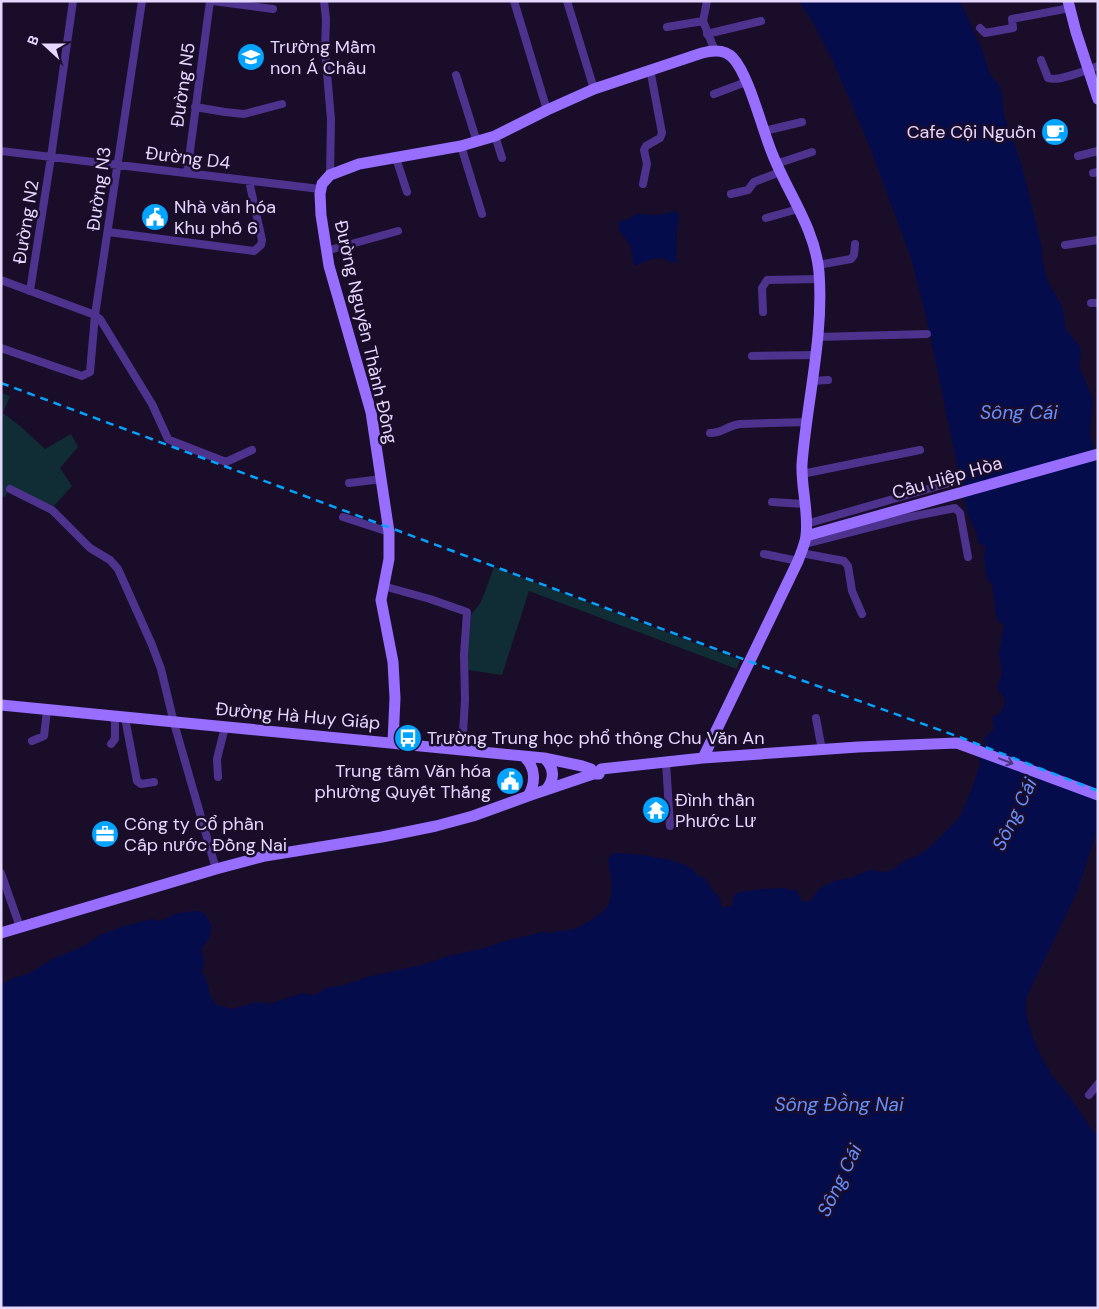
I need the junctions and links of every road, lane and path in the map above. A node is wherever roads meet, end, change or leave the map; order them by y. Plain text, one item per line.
1 (72, 1) edge
2 (142, 1) edge
3 (210, 1) edge
4 (213, 1) edge
5 (324, 1) edge
6 (514, 1) edge
7 (567, 1) edge
8 (707, 1) edge
9 (1069, 4) edge
10 (273, 9) dead end
11 (703, 21) junction
12 (761, 21) dead end
13 (667, 27) dead end
14 (980, 28) dead end
15 (707, 34) junction
16 (715, 51) junction
17 (1041, 60) dead end
18 (1093, 68) edge
19 (650, 69) junction
20 (456, 75) dead end
21 (746, 82) junction
22 (594, 88) junction
23 (714, 94) dead end
24 (1097, 96) edge
25 (282, 104) dead end
26 (195, 107) junction
27 (547, 110) junction
28 (802, 122) dead end
29 (764, 131) junction
30 (495, 136) junction
31 (477, 142) junction
32 (461, 146) junction
33 (1, 151) edge
34 (1098, 151) edge
35 (812, 152) dead end
36 (1078, 156) dead end
37 (52, 157) junction
38 (396, 158) junction
39 (502, 158) dead end
40 (117, 165) junction
41 (778, 168) junction
42 (187, 173) junction
43 (330, 175) junction
44 (249, 180) junction
45 (644, 184) dead end
46 (320, 189) junction
47 (407, 192) dead end
48 (731, 194) dead end
49 (798, 209) junction
50 (482, 214) dead end
51 (766, 218) dead end
52 (398, 231) dead end
53 (108, 232) junction
54 (1098, 240) edge
55 (856, 244) dead end
56 (1065, 245) dead end
57 (326, 250) junction
58 (818, 265) junction
59 (819, 279) junction
60 (1, 280) edge
61 (30, 291) junction
62 (763, 312) dead end
63 (95, 315) junction
64 (927, 334) dead end
65 (817, 337) junction
66 (1, 348) edge
67 (815, 355) junction
68 (752, 356) dead end
69 (828, 380) dead end
70 (812, 381) junction
71 (806, 422) junction
72 (710, 433) dead end
73 (252, 450) dead end
74 (920, 450) dead end
75 (1098, 454) edge
76 (802, 474) junction
77 (382, 479) junction
78 (956, 481) dead end
79 (349, 483) dead end
80 (10, 489) dead end
81 (772, 502) dead end
82 (804, 504) junction
83 (343, 517) dead end
84 (806, 524) junction
85 (389, 532) junction
86 (803, 549) junction
87 (764, 554) dead end
88 (968, 557) dead end
89 (383, 586) junction
90 (862, 614) dead end
91 (1, 705) edge
92 (47, 710) junction
93 (120, 717) junction
94 (816, 718) dead end
95 (174, 723) junction
96 (225, 728) junction
97 (32, 741) dead end
98 (393, 742) junction
99 (111, 744) dead end
100 (462, 750) junction
101 (822, 750) junction
102 (523, 756) junction
103 (544, 758) junction
104 (704, 758) junction
105 (666, 762) junction
106 (595, 771) junction
107 (218, 777) dead end
108 (154, 782) dead end
109 (546, 790) junction
110 (1098, 795) edge
111 (528, 796) junction
112 (670, 826) dead end
113 (216, 868) junction
114 (1, 873) edge
115 (20, 927) junction
116 (1, 933) edge
117 (1098, 1084) edge
118 (1088, 1095) dead end

1 - 37 street, Đường N2
2 - 40 street, Đường N3
3 - 26 street, Đường N5
4 - 10 street
5 - 43 street
6 - 27 street
7 - 22 street
8 - 11 street
9 - 14 street
9 - 18 main road
11 - 13 street
11 - 15 street
12 - 15 street
15 - 16 street
16 - 19 main road
16 - 21 main road
17 - 18 street
18 - 24 main road
19 - 22 main road
19 - 45 street
20 - 31 street
21 - 23 street
21 - 29 main road
22 - 27 main road
25 - 26 street
26 - 42 street, Đường N5
27 - 30 main road
28 - 29 street
29 - 41 main road
30 - 31 main road
30 - 39 street
31 - 32 main road
32 - 38 main road
32 - 50 street
33 - 37 street, Đường D4
34 - 36 street
35 - 41 street
37 - 40 street, Đường D4
37 - 61 street, Đường N2
38 - 43 main road
38 - 47 street
40 - 42 street, Đường D4
40 - 53 street, Đường N3
41 - 48 street
41 - 49 main road
42 - 44 street, Đường D4
43 - 46 main road
44 - 46 street, Đường D4
44 - 53 street
46 - 57 main road, Đường Nguyễn Thành Đồng
49 - 51 street
49 - 58 main road
52 - 57 street
53 - 63 street, Đường N3
54 - 56 street
55 - 58 street
57 - 77 main road, Đường Nguyễn Thành Đồng
58 - 59 main road
59 - 62 street
59 - 65 main road
60 - 61 street
61 - 63 street
63 - 66 street, Đường N3
63 - 73 street
64 - 65 street
65 - 67 main road
67 - 68 street
67 - 70 main road
69 - 70 street
70 - 71 main road
71 - 72 street
71 - 76 main road
74 - 76 street
75 - 86 main road, Cầu Hiệp Hòa
76 - 82 main road
77 - 79 street
77 - 85 main road, Đường Nguyễn Thành Đồng
78 - 84 street
80 - 95 street
81 - 82 street
82 - 84 main road
83 - 85 street
84 - 86 main road
85 - 89 main road, Đường Nguyễn Thành Đồng
86 - 87 street
86 - 88 street
86 - 90 street
86 - 104 main road
89 - 98 main road, Đường Nguyễn Thành Đồng
89 - 100 street
91 - 92 main road, Đường Hà Huy Giáp
92 - 93 main road, Đường Hà Huy Giáp
92 - 97 street
93 - 95 main road, Đường Hà Huy Giáp
93 - 99 street
93 - 108 street
94 - 101 street
95 - 96 main road, Đường Hà Huy Giáp
95 - 113 street
96 - 98 main road, Đường Hà Huy Giáp
96 - 107 street
98 - 100 main road, Đường Hà Huy Giáp
100 - 102 main road, Đường Hà Huy Giáp
101 - 104 main road, Đường Hà Huy Giáp
101 -> 110 main road, Đường Hà Huy Giáp
102 - 103 main road, Đường Hà Huy Giáp
102 - 111 main road
103 - 106 main road, Đường Hà Huy Giáp
103 - 109 main road
104 - 105 main road, Đường Hà Huy Giáp
105 - 106 main road, Đường Hà Huy Giáp
105 - 112 street
106 - 109 main road
109 - 111 main road
111 - 113 main road
113 - 115 main road
114 - 115 street
115 - 116 main road
117 - 118 street

